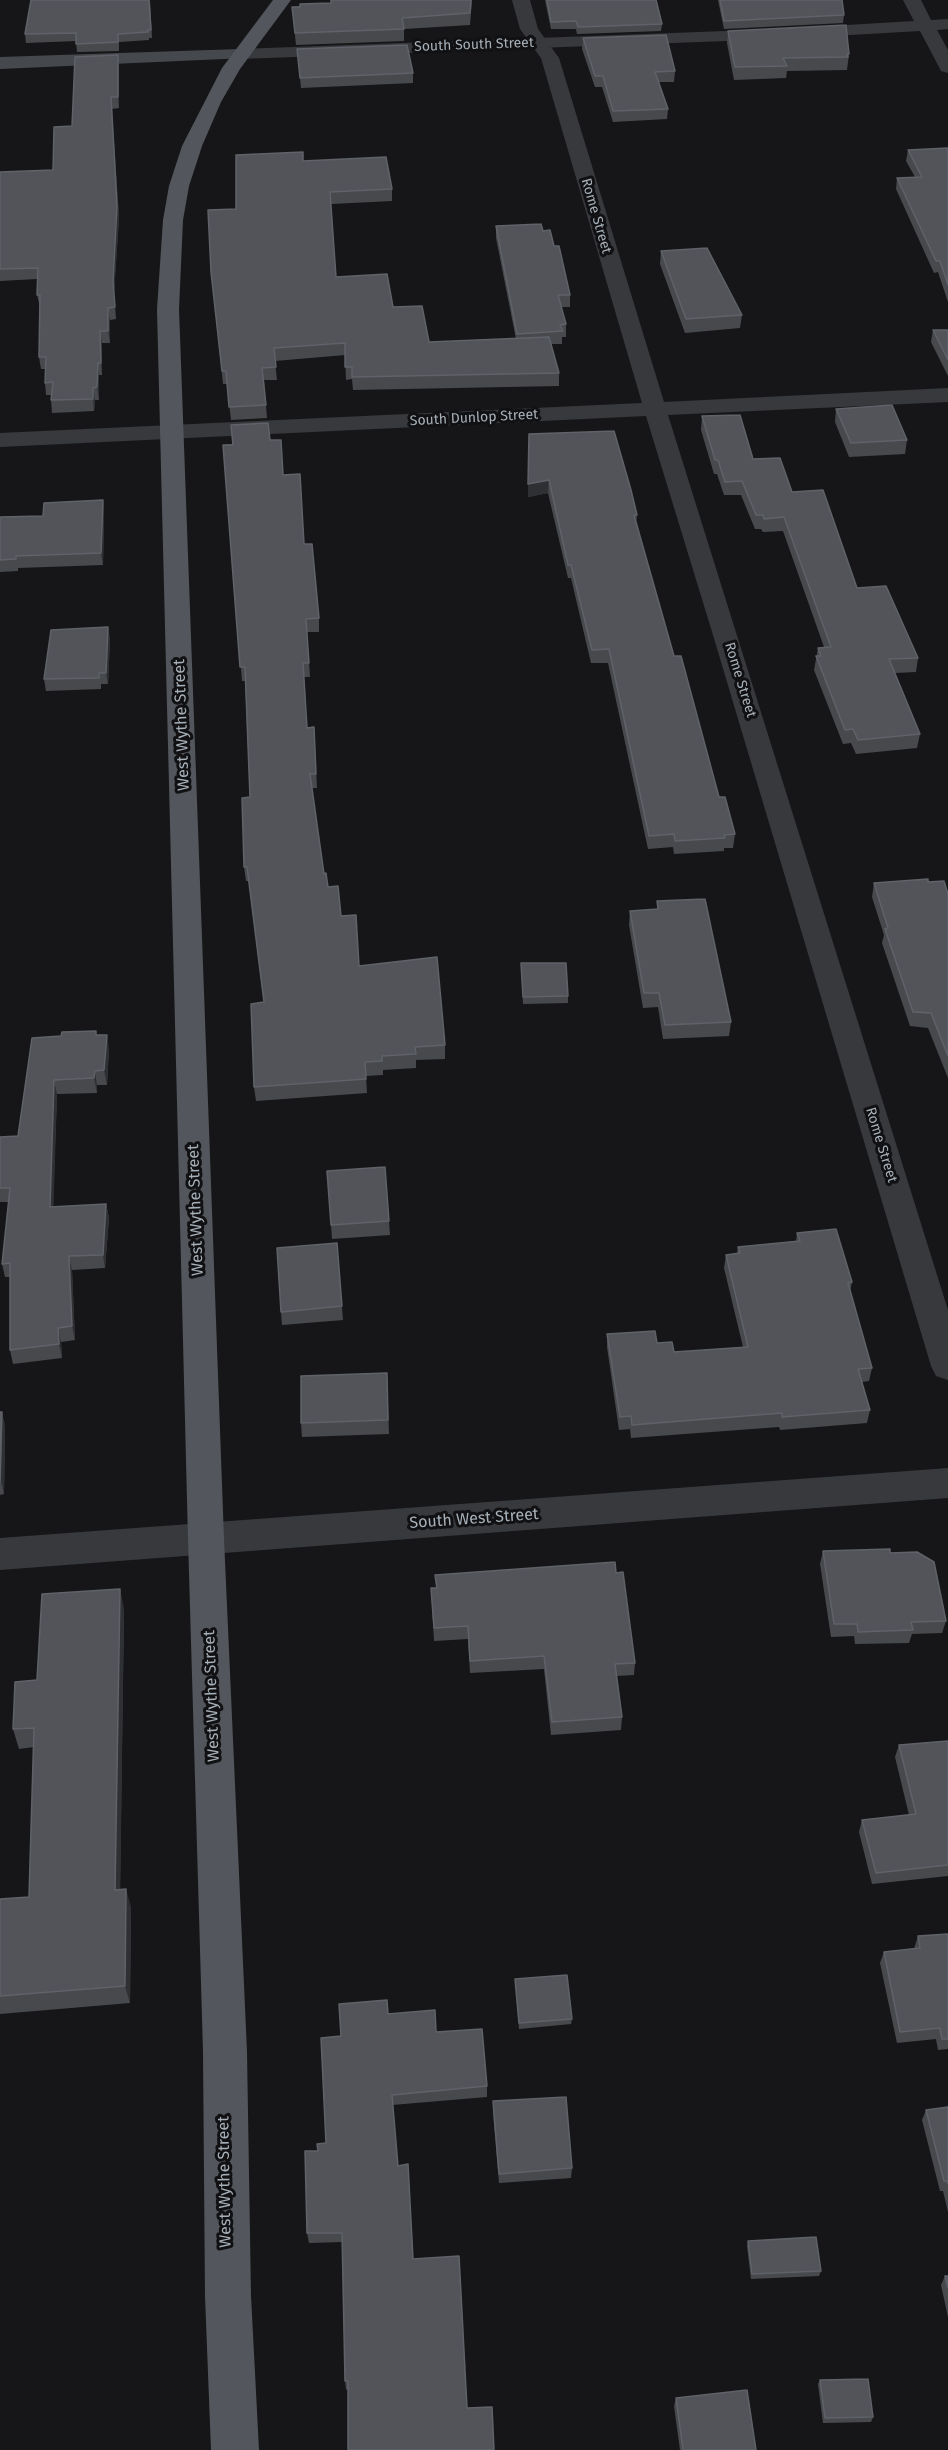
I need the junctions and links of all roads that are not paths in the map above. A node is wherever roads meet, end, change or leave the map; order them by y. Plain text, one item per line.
1 (282, 0) edge
2 (521, 0) edge
3 (912, 0) edge
4 (948, 24) edge
5 (924, 25) junction
6 (539, 43) junction
7 (240, 54) junction
8 (0, 63) edge
9 (948, 67) edge
10 (948, 395) edge
11 (655, 409) junction
12 (173, 431) junction
13 (0, 440) edge
14 (948, 1366) edge
15 (948, 1483) edge
16 (206, 1539) junction
17 (0, 1554) edge
18 (235, 2450) edge

1 - 7 main road, West Wythe Street
2 - 6 street, Rome Street
3 - 5 street
4 - 5 street, South South Street
5 - 6 street, South South Street
5 - 9 street
6 - 7 street, South South Street
6 - 11 street, Rome Street
7 - 8 main road, South South Street
7 - 12 main road, West Wythe Street
10 - 11 street, South Dunlop Street
11 - 12 street, South Dunlop Street
11 - 14 street, Rome Street
12 - 13 street, South Dunlop Street
12 - 16 main road, West Wythe Street
15 - 16 street, South West Street
16 - 17 street, South West Street
16 - 18 main road, West Wythe Street

